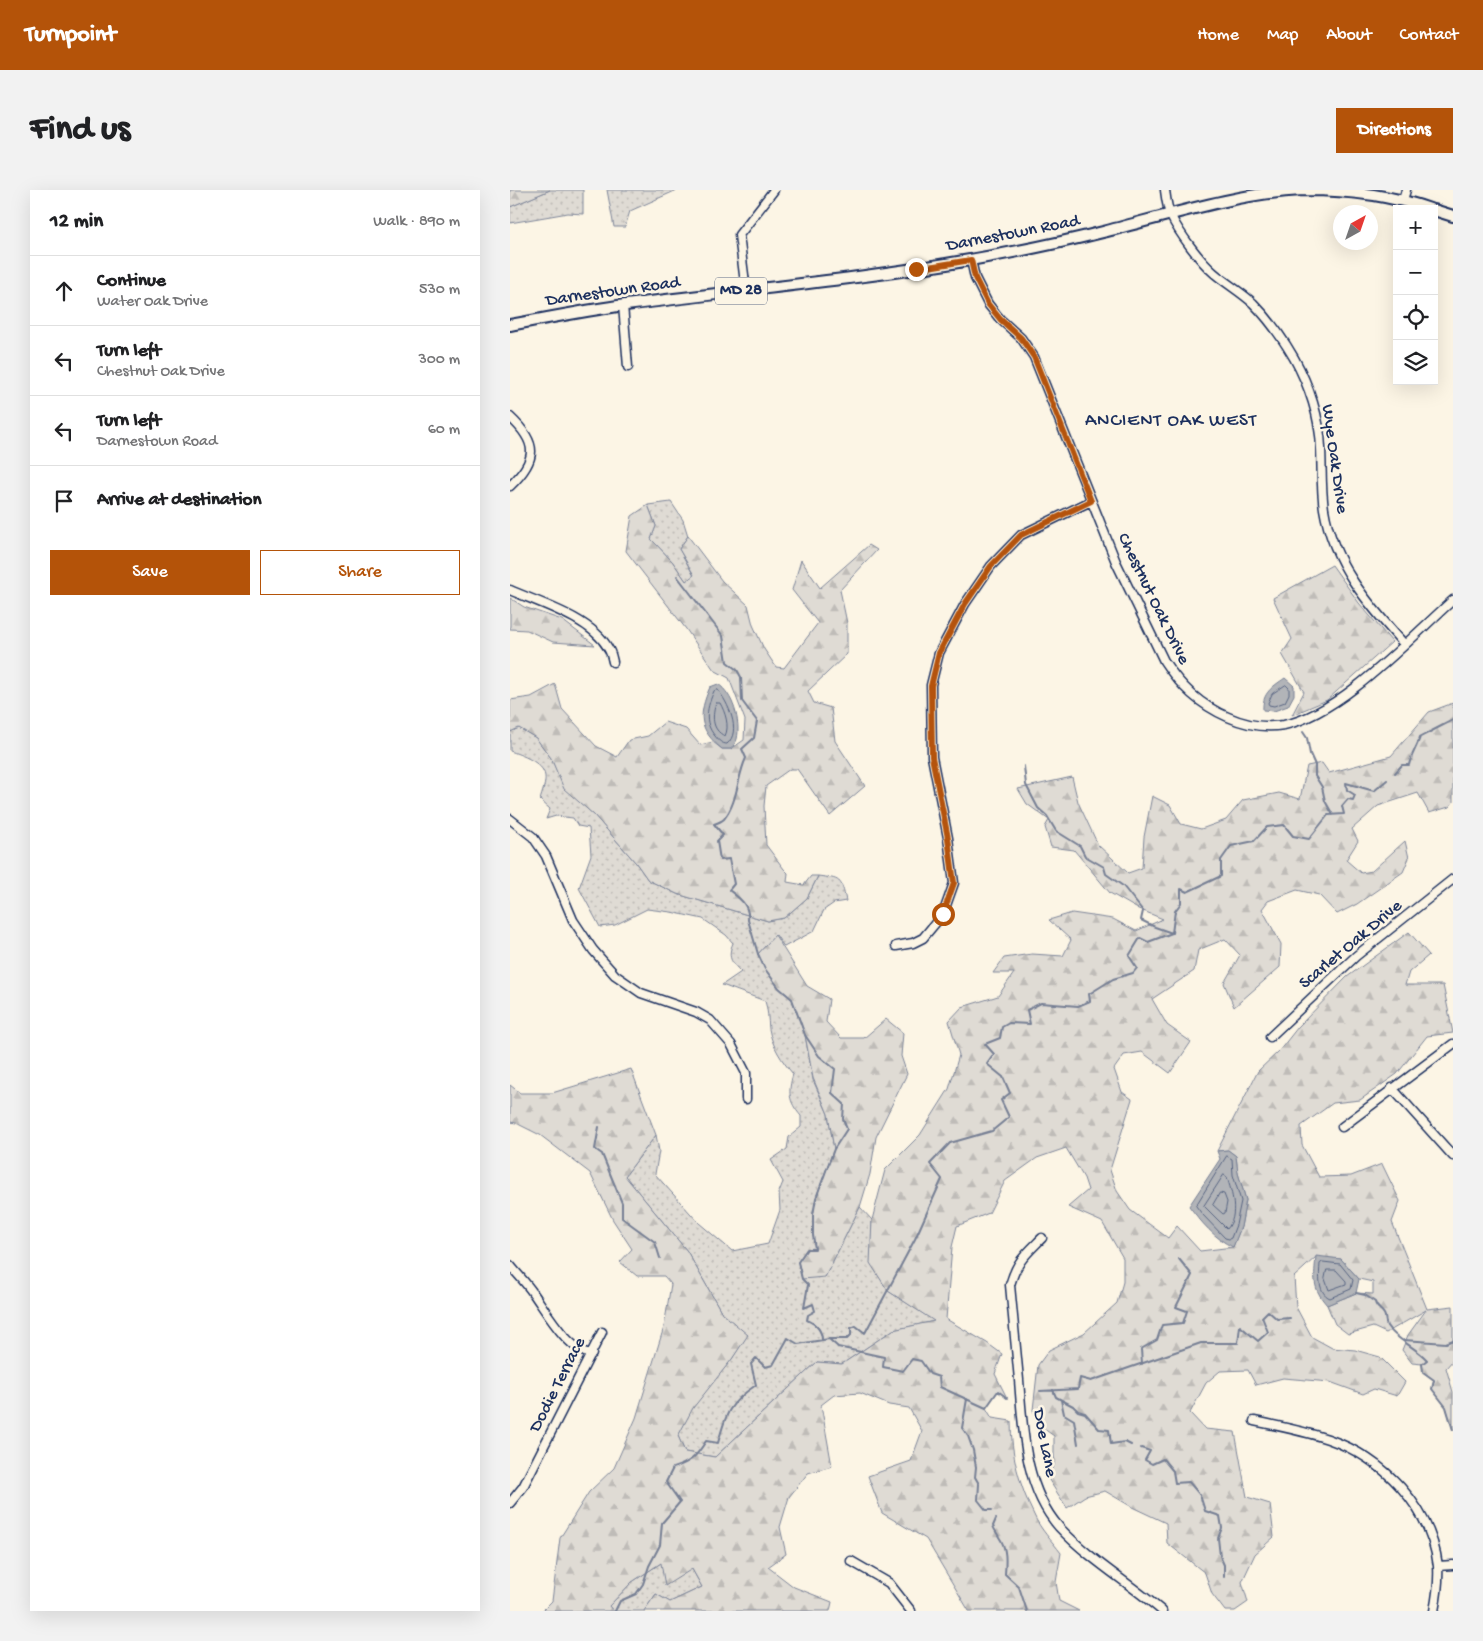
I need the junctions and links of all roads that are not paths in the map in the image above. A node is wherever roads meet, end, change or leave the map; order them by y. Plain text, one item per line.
1 (774, 190) edge
2 (1164, 190) edge
3 (1405, 195) edge
4 (1423, 205) edge
5 (1438, 211) edge
6 (1170, 215) junction
7 (1453, 216) edge
8 (971, 260) junction
9 (746, 291) junction
10 (624, 305) junction
11 (510, 325) edge
12 (628, 367) dead end
13 (510, 416) edge
14 (510, 486) edge
15 (1091, 501) junction
16 (510, 590) edge
17 (1453, 600) edge
18 (1404, 644) junction
19 (613, 662) dead end
20 (510, 819) edge
21 (1453, 879) edge
22 (896, 946) dead end
23 (1270, 1037) dead end
24 (1453, 1044) edge
25 (1392, 1088) junction
26 (746, 1099) dead end
27 (1342, 1127) dead end
28 (1453, 1156) edge
29 (1042, 1238) dead end
30 (511, 1268) edge
31 (602, 1332) dead end
32 (592, 1354) junction
33 (1254, 1421) dead end
34 (510, 1503) edge
35 (851, 1561) dead end
36 (1453, 1565) edge
37 (1438, 1566) junction
38 (911, 1611) edge
39 (1162, 1611) edge
40 (1434, 1611) edge

1 - 9 street
2 - 6 street
3 - 4 main road, Darnestown Road / MD 28
3 - 6 main road, Darnestown Road / MD 28
5 - 7 main road
6 - 8 main road, Darnestown Road / MD 28
6 - 18 street, Wye Oak Drive
8 - 9 main road, Darnestown Road / MD 28
8 - 15 street, Chestnut Oak Drive
9 - 10 main road, Darnestown Road / MD 28
10 - 11 main road, Darnestown Road / MD 28
10 - 12 street
13 - 14 street
15 - 18 street, Chestnut Oak Drive
15 - 22 street
16 - 19 street
17 - 18 street, Chestnut Oak Drive
20 - 26 street
21 - 23 street, Scarlet Oak Drive
24 - 25 street
25 - 27 street
25 - 28 street
29 - 39 street, Doe Lane
30 - 32 street
31 - 32 street, Dodie Terrace
32 - 34 street, Dodie Terrace
33 - 37 street
35 - 38 street
36 - 37 street
37 - 40 street

